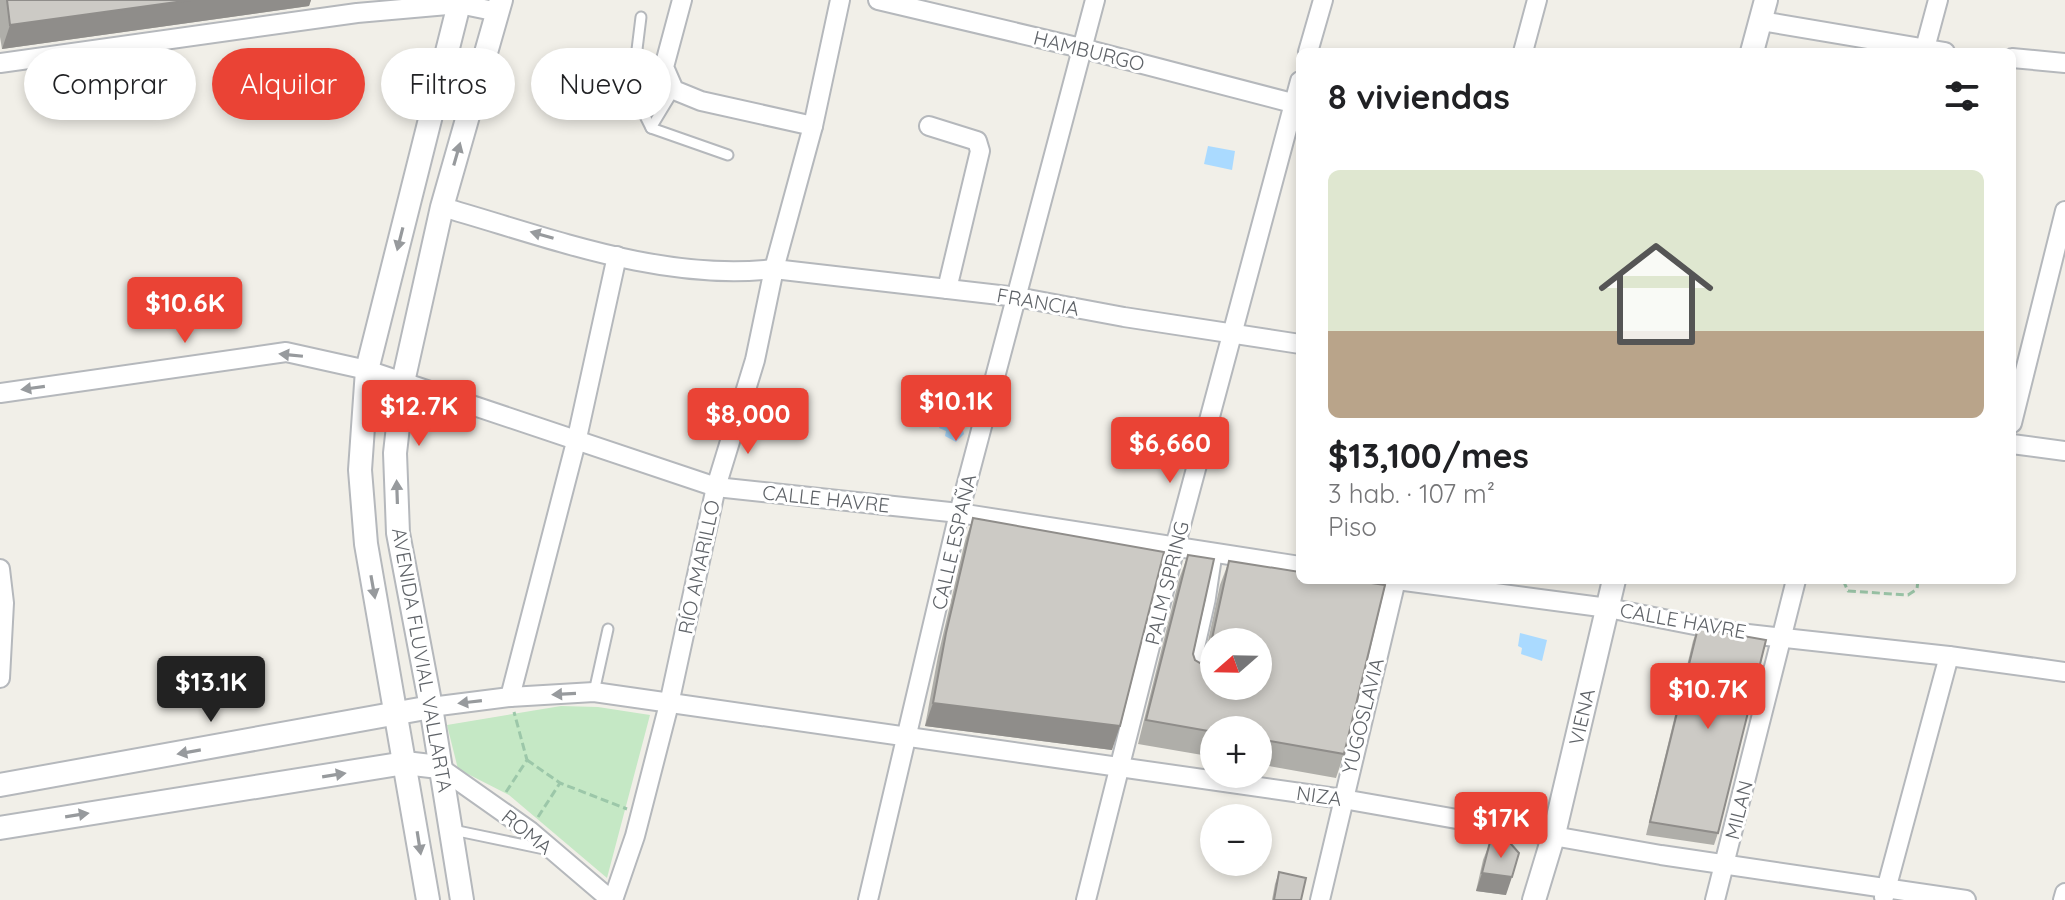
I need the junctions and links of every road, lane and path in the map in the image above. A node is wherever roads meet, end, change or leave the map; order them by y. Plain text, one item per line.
1 (682, 0) edge
2 (840, 0) edge
3 (878, 0) edge
4 (1095, 0) edge
5 (1323, 0) edge
6 (1537, 0) edge
7 (1938, 0) edge
8 (460, 2) edge
9 (499, 6) edge
10 (356, 7) edge
11 (1764, 10) edge
12 (641, 17) dead end
13 (1081, 48) junction
14 (1309, 48) edge
15 (1524, 48) edge
16 (1753, 48) edge
17 (1912, 48) edge
18 (1925, 48) edge
19 (2016, 58) edge
20 (0, 63) edge
21 (2065, 63) edge
22 (674, 90) junction
23 (1296, 104) edge
24 (1296, 108) edge
25 (813, 126) junction
26 (929, 126) dead end
27 (651, 128) junction
28 (728, 155) dead end
29 (442, 207) junction
30 (2065, 211) edge
31 (617, 256) junction
32 (774, 269) junction
33 (947, 289) junction
34 (1017, 297) junction
35 (1232, 333) junction
36 (1296, 343) edge
37 (367, 370) junction
38 (403, 382) junction
39 (0, 393) edge
40 (2016, 407) edge
41 (577, 438) junction
42 (2016, 445) edge
43 (2065, 451) edge
44 (716, 487) junction
45 (959, 513) junction
46 (1175, 547) junction
47 (1217, 554) junction
48 (1296, 565) edge
49 (0, 569) edge
50 (1395, 584) edge
51 (1426, 584) edge
52 (1613, 584) edge
53 (1795, 584) edge
54 (1845, 584) edge
55 (1918, 584) edge
56 (1608, 608) junction
57 (608, 629) dead end
58 (1783, 636) junction
59 (1949, 656) junction
60 (2065, 672) edge
61 (0, 678) edge
62 (1192, 679) edge
63 (594, 692) junction
64 (510, 697) junction
65 (669, 704) junction
66 (431, 707) junction
67 (395, 715) junction
68 (908, 736) junction
69 (527, 760) junction
70 (405, 763) junction
71 (439, 767) junction
72 (1119, 769) junction
73 (560, 783) junction
74 (0, 785) edge
75 (1343, 799) junction
76 (496, 807) junction
77 (641, 814) junction
78 (0, 828) edge
79 (451, 829) junction
80 (530, 831) junction
81 (1554, 834) junction
82 (551, 851) junction
83 (1726, 863) junction
84 (2065, 893) edge
85 (1885, 894) edge
86 (428, 900) edge
87 (462, 900) edge
88 (612, 900) edge
89 (868, 900) edge
90 (1086, 900) edge
91 (1320, 900) edge
92 (1534, 900) edge
93 (1715, 900) edge
94 (1966, 900) edge
95 (2063, 900) edge

1 - 22 street
2 - 25 street, RÍO AMARILLO
3 - 13 street, HAMBURGO
4 - 13 street, CALLE ESPAÑA
5 - 14 street
6 - 15 street
7 - 18 street
8 - 9 street
8 - 10 street
8 -> 37 street, AVENIDA FLUVIAL VALLARTA
29 -> 9 street, AVENIDA FLUVIAL VALLARTA
10 - 20 street
11 - 16 street
11 - 17 street
12 - 27 lane
13 - 23 street, HAMBURGO
13 - 34 street, CALLE ESPAÑA
19 - 21 street
22 - 25 street
22 - 27 lane
24 - 35 street, PALM SPRING
25 - 32 street, RÍO AMARILLO
26 - 33 street
27 - 28 lane
31 -> 29 street, FRANCIA
29 - 38 street, AVENIDA FLUVIAL VALLARTA
30 - 40 street
31 - 32 street, FRANCIA
31 - 41 street
32 - 33 street, FRANCIA
32 - 44 street, RÍO AMARILLO
33 - 34 street, FRANCIA
34 - 35 street, FRANCIA
34 - 45 street, CALLE ESPAÑA
35 - 36 street, FRANCIA
35 - 46 street, PALM SPRING
37 - 38 street, CALLE HAVRE
37 -> 39 street, CALLE HAVRE
37 -> 67 street, AVENIDA FLUVIAL VALLARTA
38 - 41 street, CALLE HAVRE
66 -> 38 street, AVENIDA FLUVIAL VALLARTA
41 - 44 street, CALLE HAVRE
41 - 64 street
42 - 43 street
44 - 45 street, CALLE HAVRE
44 - 65 street, RÍO AMARILLO
45 - 46 street, CALLE HAVRE
45 - 68 street, CALLE ESPAÑA
46 - 47 street, CALLE HAVRE
46 - 72 street, PALM SPRING
47 - 48 street, CALLE HAVRE
47 - 62 lane
49 - 61 street
50 - 75 street, YUGOSLAVIA
51 - 56 street, CALLE HAVRE
52 - 56 street, VIENA
53 - 58 street, MILAN
54 - 55 path
56 - 58 street, CALLE HAVRE
56 - 81 street, VIENA
57 - 63 lane
58 - 59 street, CALLE HAVRE
58 - 83 street, MILAN
59 - 60 street, CALLE HAVRE
59 - 85 street
63 -> 64 street, NIZA
63 - 65 street, NIZA
64 -> 66 street, NIZA
64 - 69 path
65 - 68 street, NIZA
65 - 77 street, RÍO AMARILLO
66 - 67 street
66 - 71 street, AVENIDA FLUVIAL VALLARTA
67 - 70 street, AVENIDA FLUVIAL VALLARTA
67 -> 74 street
68 - 72 street, NIZA
68 - 89 street, CALLE ESPAÑA
69 - 73 path
69 - 76 path
70 - 71 street
78 -> 70 street
70 -> 86 street, AVENIDA FLUVIAL VALLARTA
71 - 76 street, ROMA
71 - 79 street, AVENIDA FLUVIAL VALLARTA
72 - 75 street, NIZA
72 - 90 street, PALM SPRING
73 - 77 path
73 - 80 path
75 - 81 street, NIZA
75 - 91 street, YUGOSLAVIA
76 - 80 street, ROMA
77 - 88 street, RÍO AMARILLO
79 - 82 lane
79 - 87 street, AVENIDA FLUVIAL VALLARTA
80 - 82 street, ROMA
81 - 83 street, NIZA
81 - 92 street, VIENA
82 - 88 street, ROMA
83 - 85 street, NIZA
83 - 93 street, MILAN
84 - 95 street
85 - 94 street, NIZA

